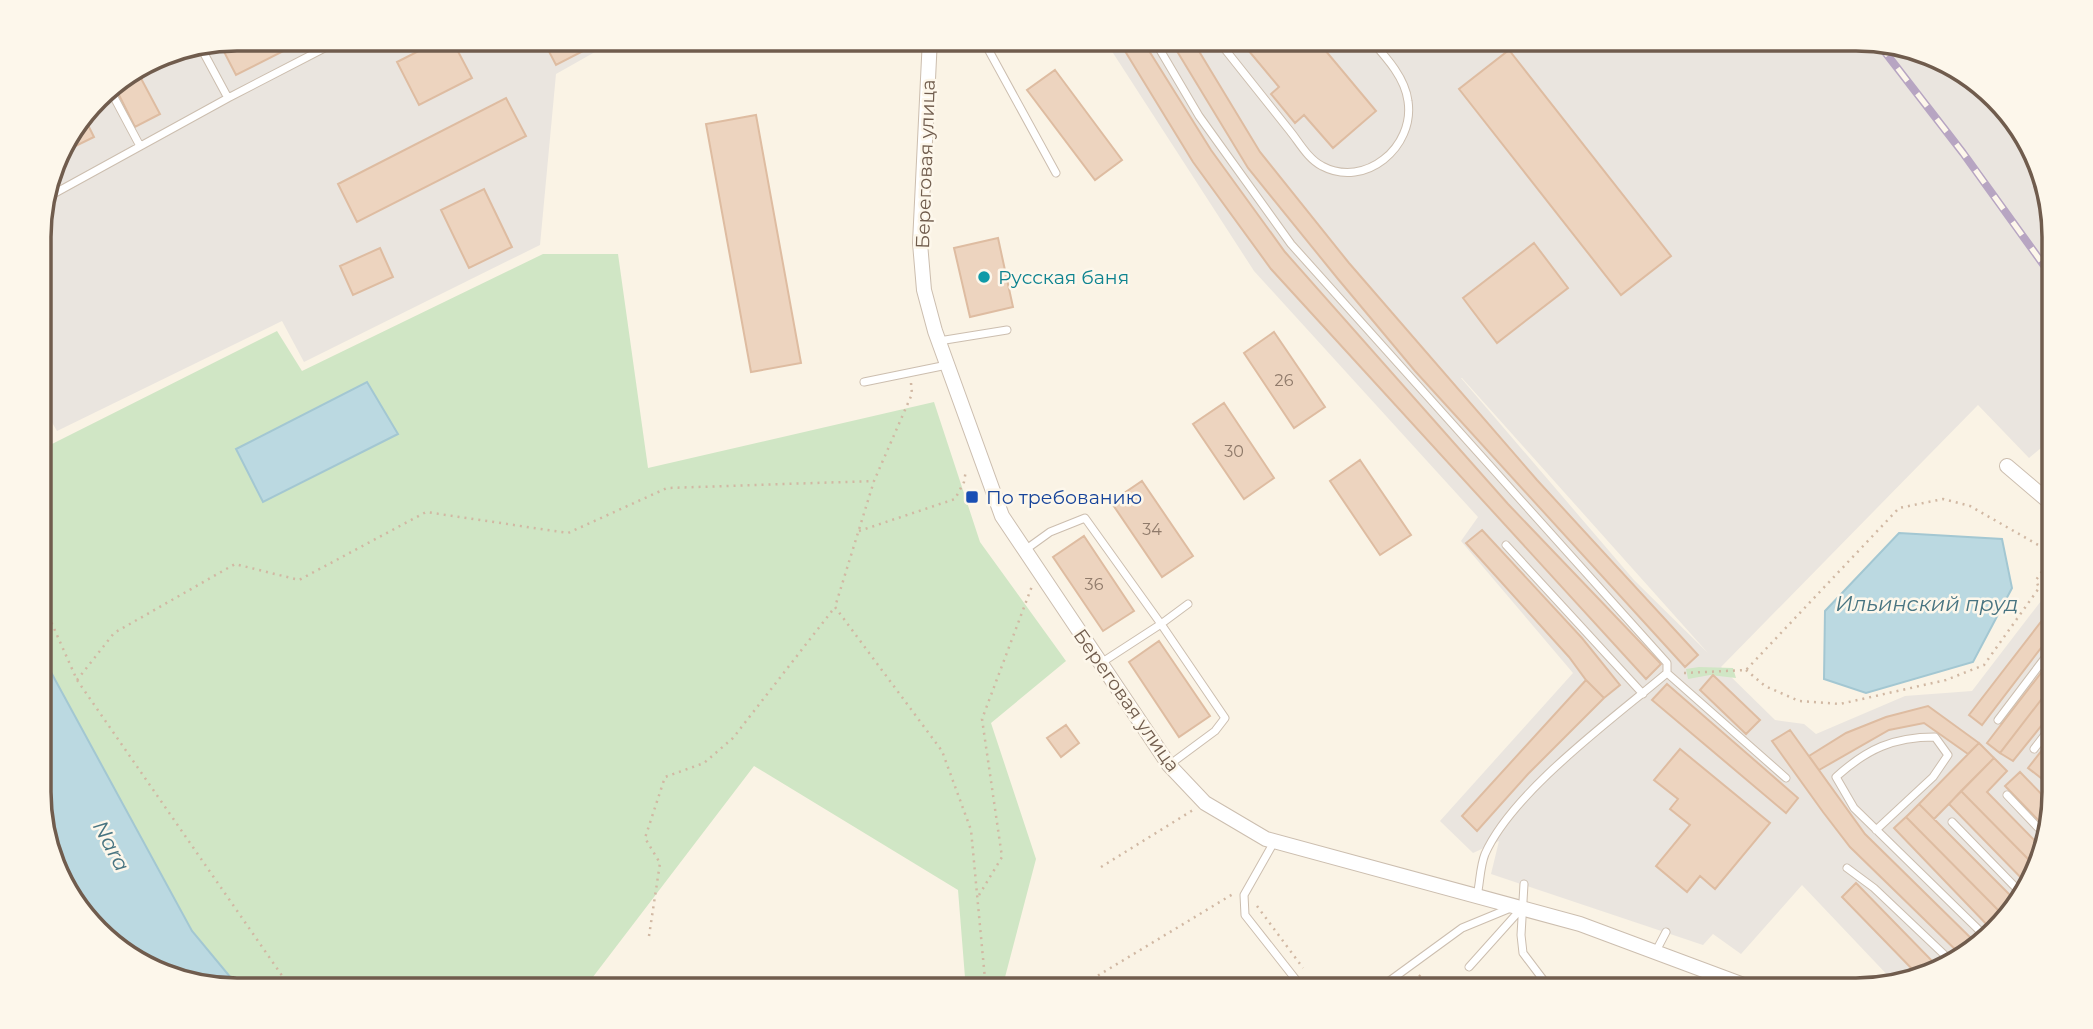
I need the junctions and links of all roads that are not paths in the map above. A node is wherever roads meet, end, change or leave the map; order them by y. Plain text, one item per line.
1 (319, 51) edge
2 (929, 51) edge
3 (989, 51) edge
4 (1161, 51) edge
5 (1226, 51) edge
6 (1380, 51) edge
7 (204, 53) edge
8 (114, 97) edge
9 (228, 98) junction
10 (140, 146) junction
11 (1056, 173) dead end
12 (56, 192) edge
13 (1007, 330) dead end
14 (939, 341) junction
15 (947, 365) junction
16 (864, 382) dead end
17 (2007, 466) dead end
18 (2042, 496) edge
19 (1506, 545) dead end
20 (1025, 550) junction
21 (1188, 604) dead end
22 (1161, 624) junction
23 (2042, 662) edge
24 (1100, 663) junction
25 (1667, 673) junction
26 (1643, 694) junction
27 (1998, 720) dead end
28 (2042, 739) edge
29 (2034, 749) dead end
30 (1169, 765) junction
31 (1786, 778) dead end
32 (2007, 795) dead end
33 (1952, 822) dead end
34 (2039, 828) edge
35 (1876, 830) junction
36 (1275, 842) junction
37 (1847, 868) dead end
38 (1524, 884) dead end
39 (2016, 888) edge
40 (1477, 897) junction
41 (1517, 908) junction
42 (1980, 931) edge
43 (1666, 932) dead end
44 (1656, 951) junction
45 (1945, 955) edge
46 (1469, 967) dead end
47 (1295, 978) edge
48 (1393, 978) edge
49 (1542, 978) edge
50 (1726, 978) edge

1 - 9 lane
2 - 14 street, Береговая улица
3 - 11 lane
4 - 25 lane
5 - 6 lane
7 - 9 lane
8 - 10 lane
9 - 10 lane
10 - 12 lane
13 - 14 lane
14 - 15 street, Береговая улица
15 - 16 lane
15 - 20 street, Береговая улица
17 - 18 street
19 - 26 lane
20 - 22 lane
20 - 24 street, Береговая улица
21 - 22 lane
22 - 24 lane
22 - 30 lane
23 - 27 lane
24 - 30 street, Береговая улица
25 - 26 lane
25 - 31 lane
26 - 40 lane
28 - 29 lane
30 - 36 street, Береговая улица
32 - 34 lane
33 - 39 lane
35 - 35 lane
35 - 42 lane
36 - 40 street, Береговая улица
36 - 47 lane
37 - 45 lane
38 - 41 lane
40 - 41 street, Береговая улица
41 - 44 street, Береговая улица
41 - 46 lane
41 - 48 lane
41 - 49 lane
43 - 44 lane
44 - 50 street, Береговая улица

